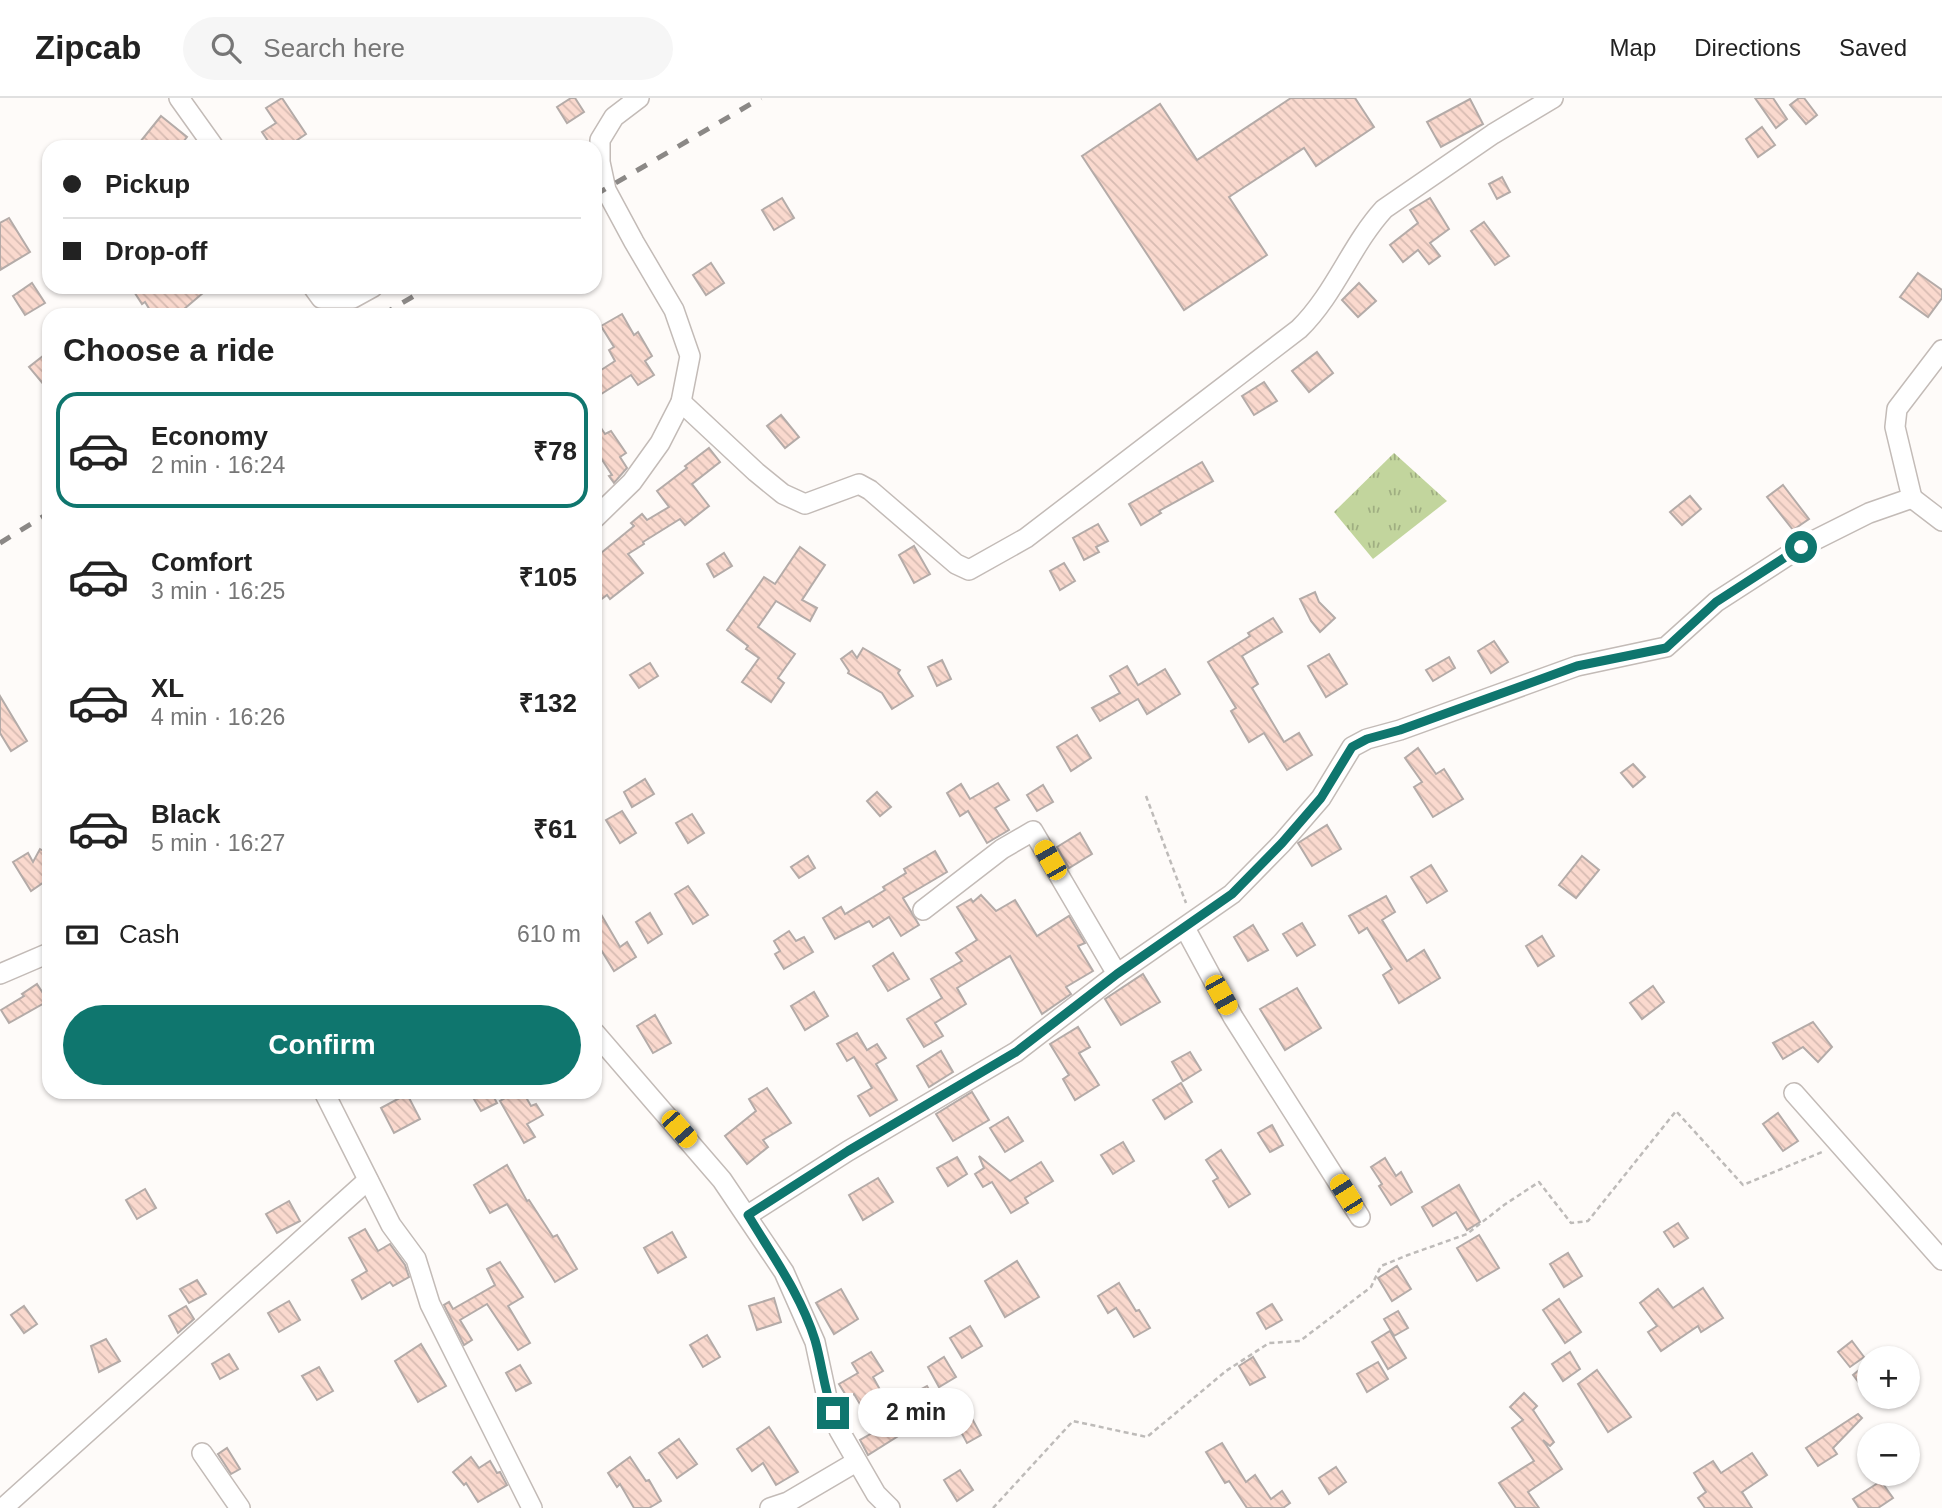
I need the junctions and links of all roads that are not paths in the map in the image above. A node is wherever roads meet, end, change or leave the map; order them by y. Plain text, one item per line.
1 (179, 98) edge
2 (1553, 98) edge
3 (636, 99) edge
4 (209, 140) edge
5 (597, 140) edge
6 (602, 171) edge
7 (318, 294) edge
8 (360, 294) edge
9 (1942, 350) edge
10 (681, 402) junction
11 (1912, 498) junction
12 (602, 511) edge
13 (1942, 521) edge
14 (923, 911) dead end
15 (1189, 925) junction
16 (42, 956) edge
17 (0, 974) edge
18 (1117, 974) junction
19 (602, 1041) edge
20 (1794, 1093) dead end
21 (330, 1099) edge
22 (368, 1180) junction
23 (748, 1215) junction
24 (1360, 1217) dead end
25 (1942, 1260) edge
26 (202, 1453) dead end
27 (856, 1462) junction
28 (4, 1508) edge
29 (240, 1508) edge
30 (532, 1508) edge
31 (770, 1508) edge
32 (890, 1508) edge

1 - 4 street
2 - 10 street
3 - 5 street
6 - 10 street
7 - 8 street
9 - 11 street
10 - 12 street
11 - 13 street
11 - 15 street
14 - 18 street
15 - 18 street
15 - 24 street
16 - 17 street
18 - 23 street
19 - 23 street
20 - 25 street
21 - 22 street
22 - 28 street
22 - 30 street
23 - 27 street
26 - 29 street
27 - 31 street
27 - 32 street

